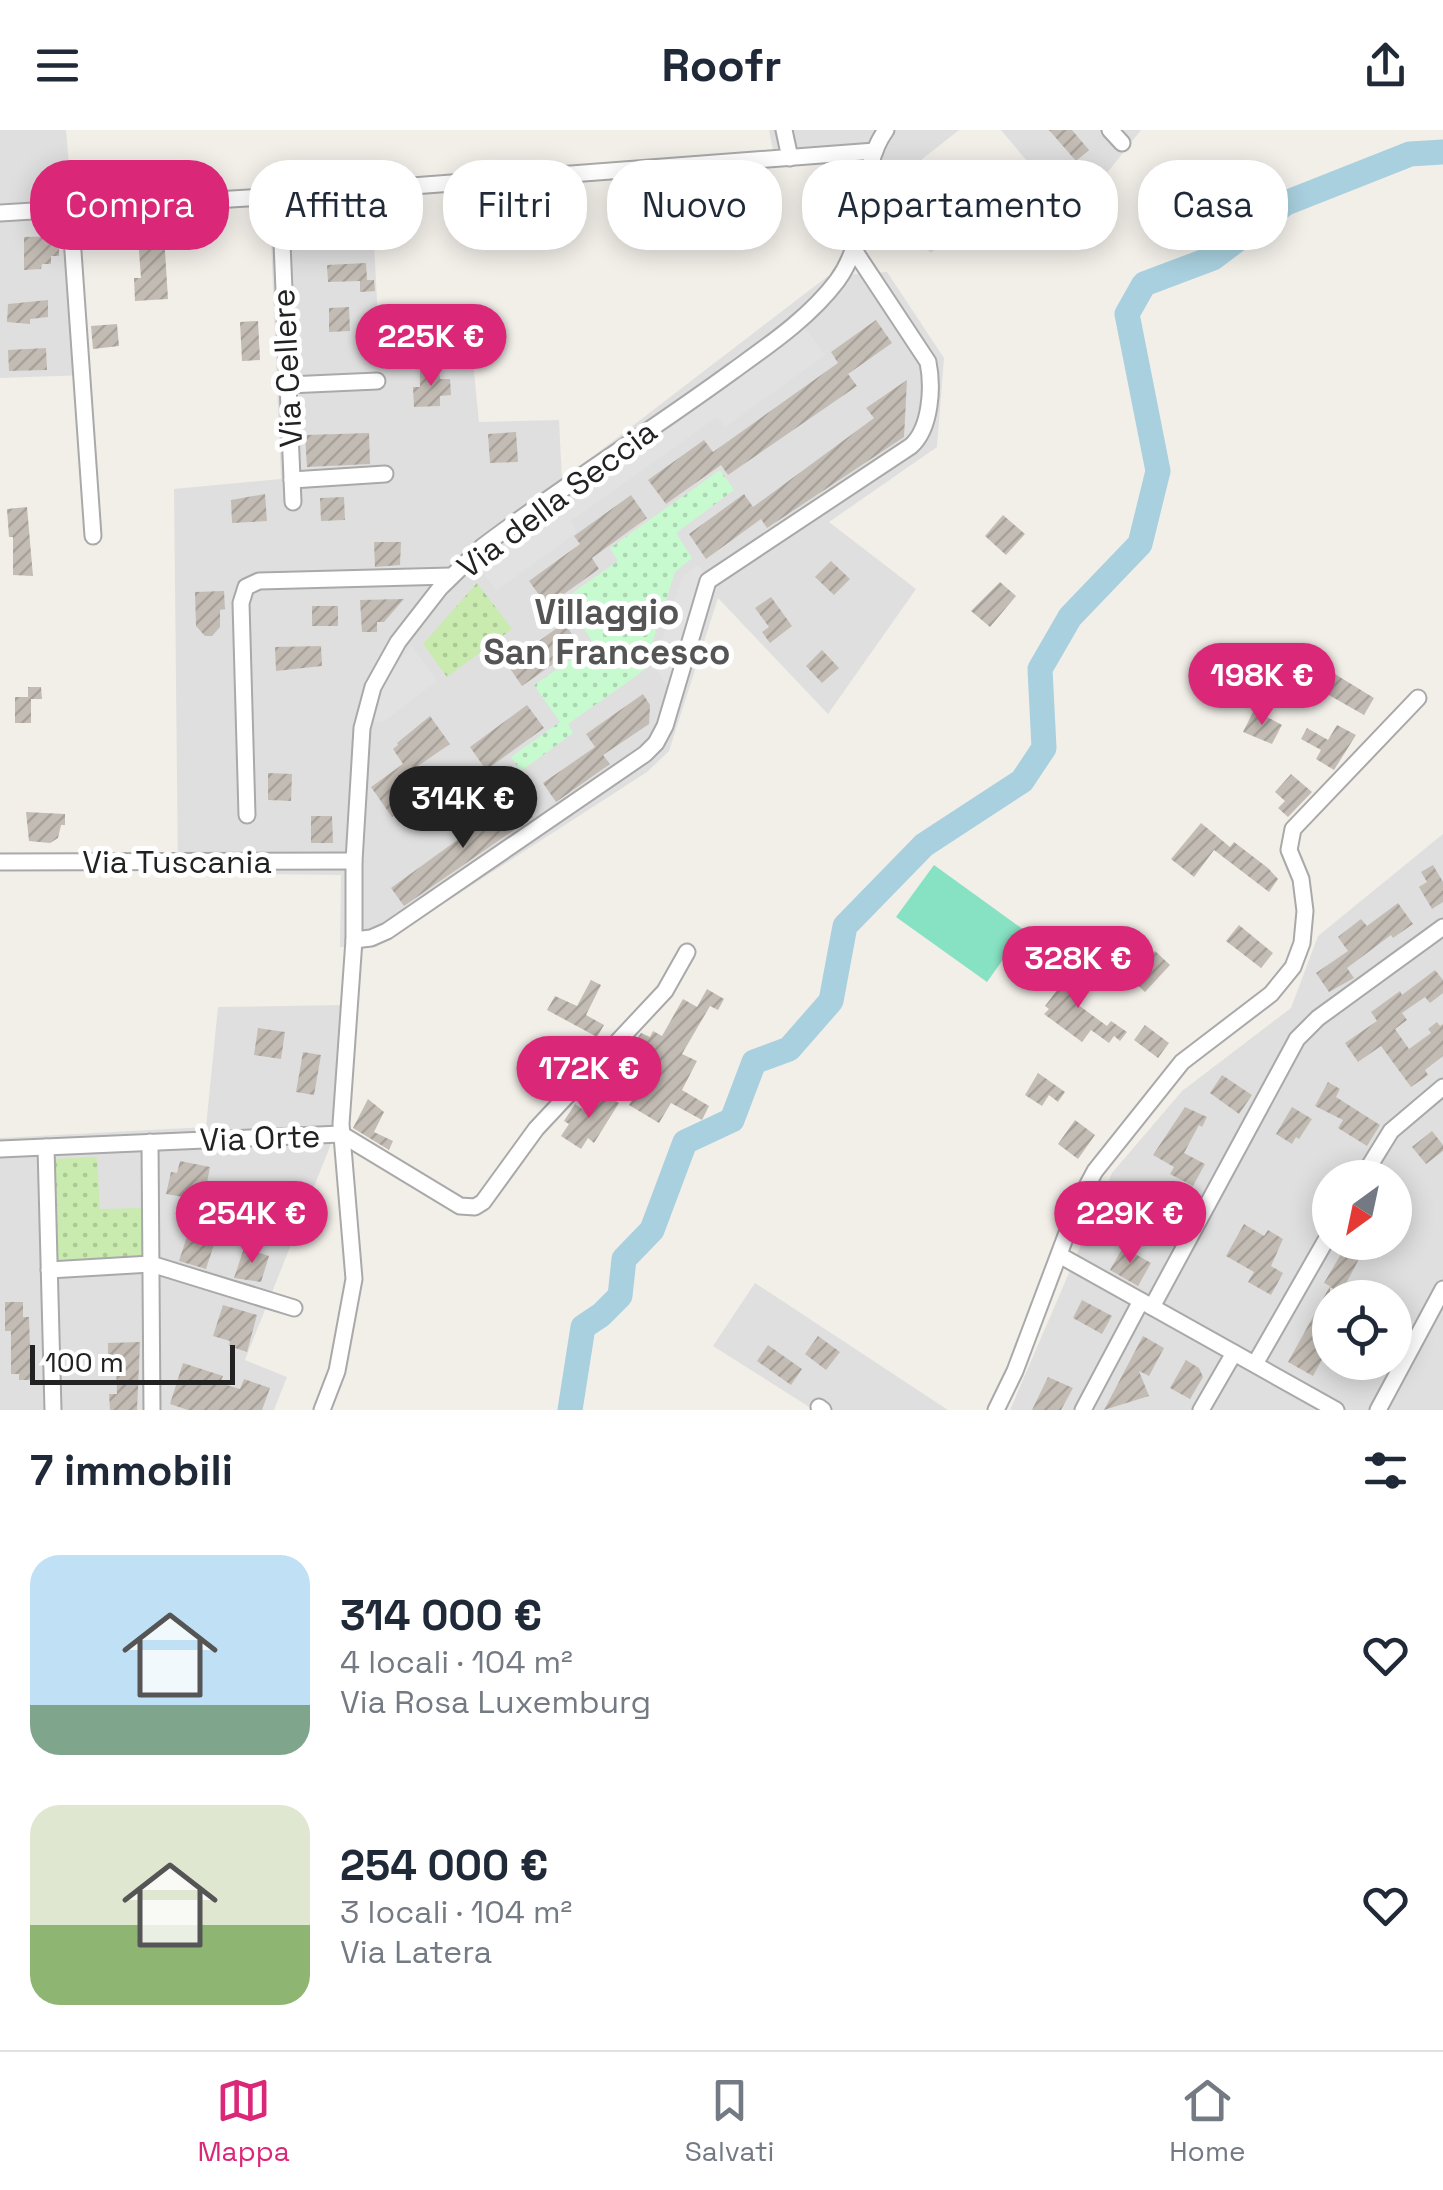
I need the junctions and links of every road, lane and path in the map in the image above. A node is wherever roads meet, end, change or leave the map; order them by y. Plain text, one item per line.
1 (784, 130) edge
2 (886, 130) edge
3 (1110, 130) edge
4 (1122, 143) dead end
5 (875, 151) junction
6 (790, 158) junction
7 (873, 160) edge
8 (423, 185) edge
9 (30, 211) edge
10 (0, 213) edge
11 (73, 250) edge
12 (282, 250) edge
13 (854, 250) joint
14 (378, 380) dead end
15 (288, 386) junction
16 (386, 474) dead end
17 (292, 480) junction
18 (294, 502) dead end
19 (93, 536) dead end
20 (452, 576) junction
21 (1418, 698) dead end
22 (247, 815) dead end
23 (0, 862) edge
24 (354, 862) junction
25 (1443, 927) edge
26 (354, 940) junction
27 (687, 952) dead end
28 (1443, 1087) edge
29 (341, 1134) junction
30 (150, 1142) junction
31 (46, 1147) junction
32 (0, 1150) edge
33 (1373, 1160) edge
34 (1061, 1256) junction
35 (1315, 1260) edge
36 (151, 1264) junction
37 (49, 1270) junction
38 (1443, 1290) edge
39 (1146, 1304) junction
40 (294, 1308) dead end
41 (1234, 1353) junction
42 (1255, 1364) junction
43 (1331, 1409) edge
44 (53, 1410) edge
45 (152, 1410) edge
46 (322, 1410) edge
47 (996, 1410) edge
48 (1083, 1410) edge
49 (1202, 1410) edge
50 (1378, 1410) edge

1 - 6 street
2 - 5 street, Via della Seccia
3 - 4 street
5 - 6 street
5 - 7 street, Via della Seccia
6 - 8 street
9 - 10 street
11 - 19 street
12 - 15 street, Via Cellere
13 - 20 street, Via della Seccia
13 - 26 street
14 - 15 street
15 - 17 street, Via Cellere
16 - 17 street, Via Cellere
17 - 18 street, Via Cellere
20 - 22 street
20 - 24 street, Via della Seccia
21 - 34 street
23 - 24 street, Via Tuscania
24 - 26 street, Via della Seccia
25 - 39 street
26 - 29 street, Via della Seccia
27 - 29 street
28 - 33 street
29 - 30 street, Via Orte
29 - 46 street, Via della Seccia
30 - 31 street, Via Orte
30 - 36 street
31 - 32 street, Via Orte
31 - 37 street
34 - 39 street
34 - 47 street
35 - 42 street
36 - 37 street
36 - 40 street
36 - 45 street
37 - 44 street
38 - 50 street
39 - 41 street
39 - 48 street
41 - 42 street
41 - 49 street
42 - 43 street

